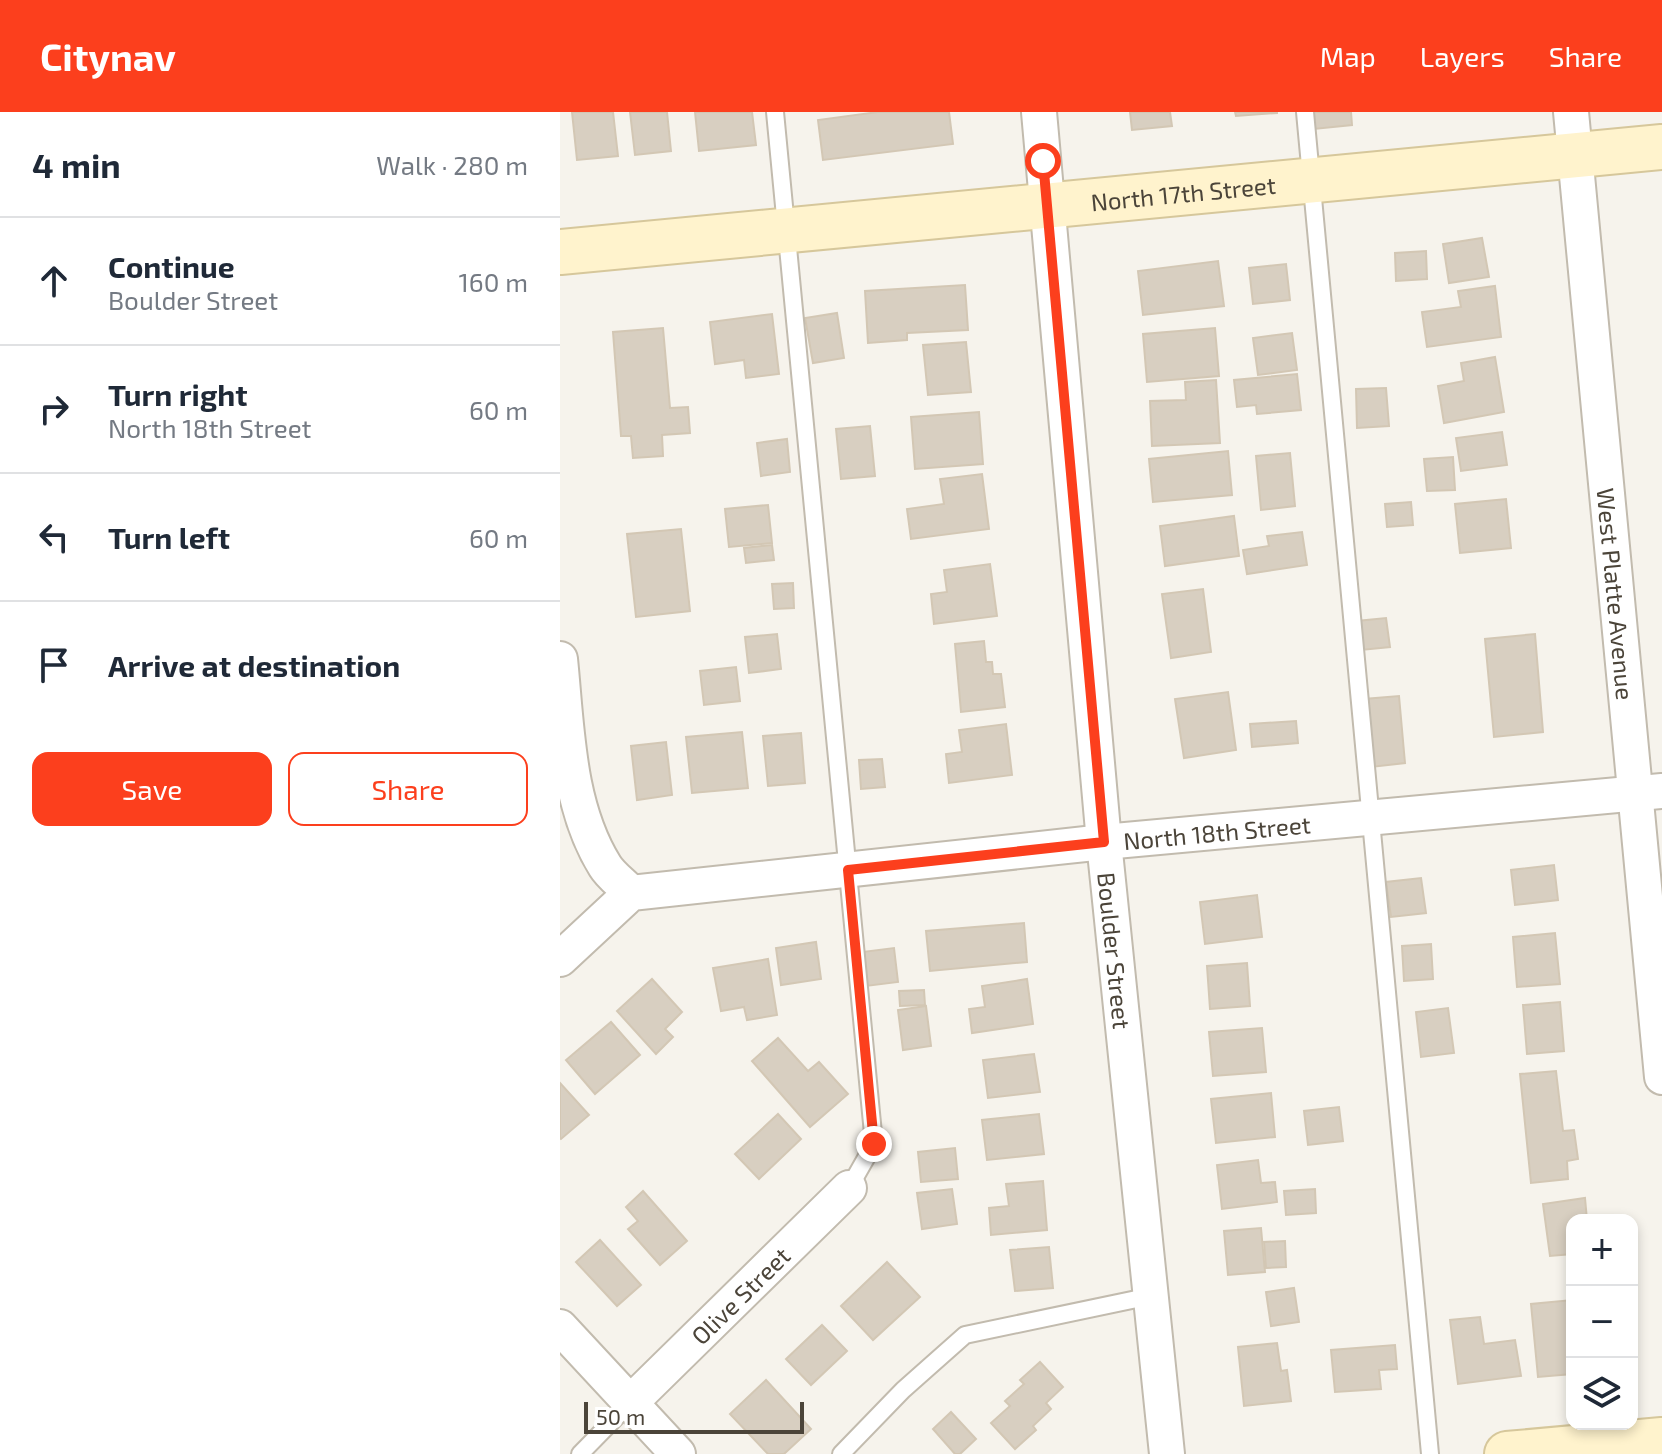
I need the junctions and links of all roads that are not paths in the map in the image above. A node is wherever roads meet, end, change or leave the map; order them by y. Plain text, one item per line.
1 (775, 112) edge
2 (1039, 112) edge
3 (1305, 112) edge
4 (1571, 112) edge
5 (1662, 147) edge
6 (1574, 155) junction
7 (1311, 180) junction
8 (1047, 204) junction
9 (785, 230) junction
10 (560, 252) edge
11 (560, 659) edge
12 (1649, 792) edge
13 (1373, 817) junction
14 (1104, 842) junction
15 (848, 870) junction
16 (631, 893) junction
17 (560, 959) edge
18 (1662, 1077) edge
19 (849, 1188) joint
20 (1151, 1296) junction
21 (560, 1327) edge
22 (630, 1403) junction
23 (1662, 1440) edge
24 (580, 1454) edge
25 (678, 1454) edge
26 (841, 1454) edge
27 (1167, 1454) edge
28 (1430, 1454) edge
29 (1507, 1454) edge

1 - 9 lane
2 - 8 street, Boulder Street
3 - 7 lane
4 - 6 street, West Platte Avenue
5 - 6 street, North 17th Street
6 - 7 street, North 17th Street
6 - 12 street, West Platte Avenue
7 - 8 street, North 17th Street
7 - 13 lane
8 - 9 street, North 17th Street
8 - 14 street, Boulder Street
9 - 10 street, North 17th Street
9 - 15 lane
11 - 16 street
12 - 13 street, North 18th Street
12 - 18 street, West Platte Avenue
13 - 14 street, North 18th Street
13 - 28 lane
14 - 15 street, North 18th Street
14 - 20 street, Boulder Street
15 - 16 street, North 18th Street
15 - 19 lane
16 - 17 street
19 - 22 street, Olive Street
20 - 26 lane
20 - 27 street, Boulder Street
21 - 22 street
22 - 24 lane
22 - 25 street
23 - 29 street

